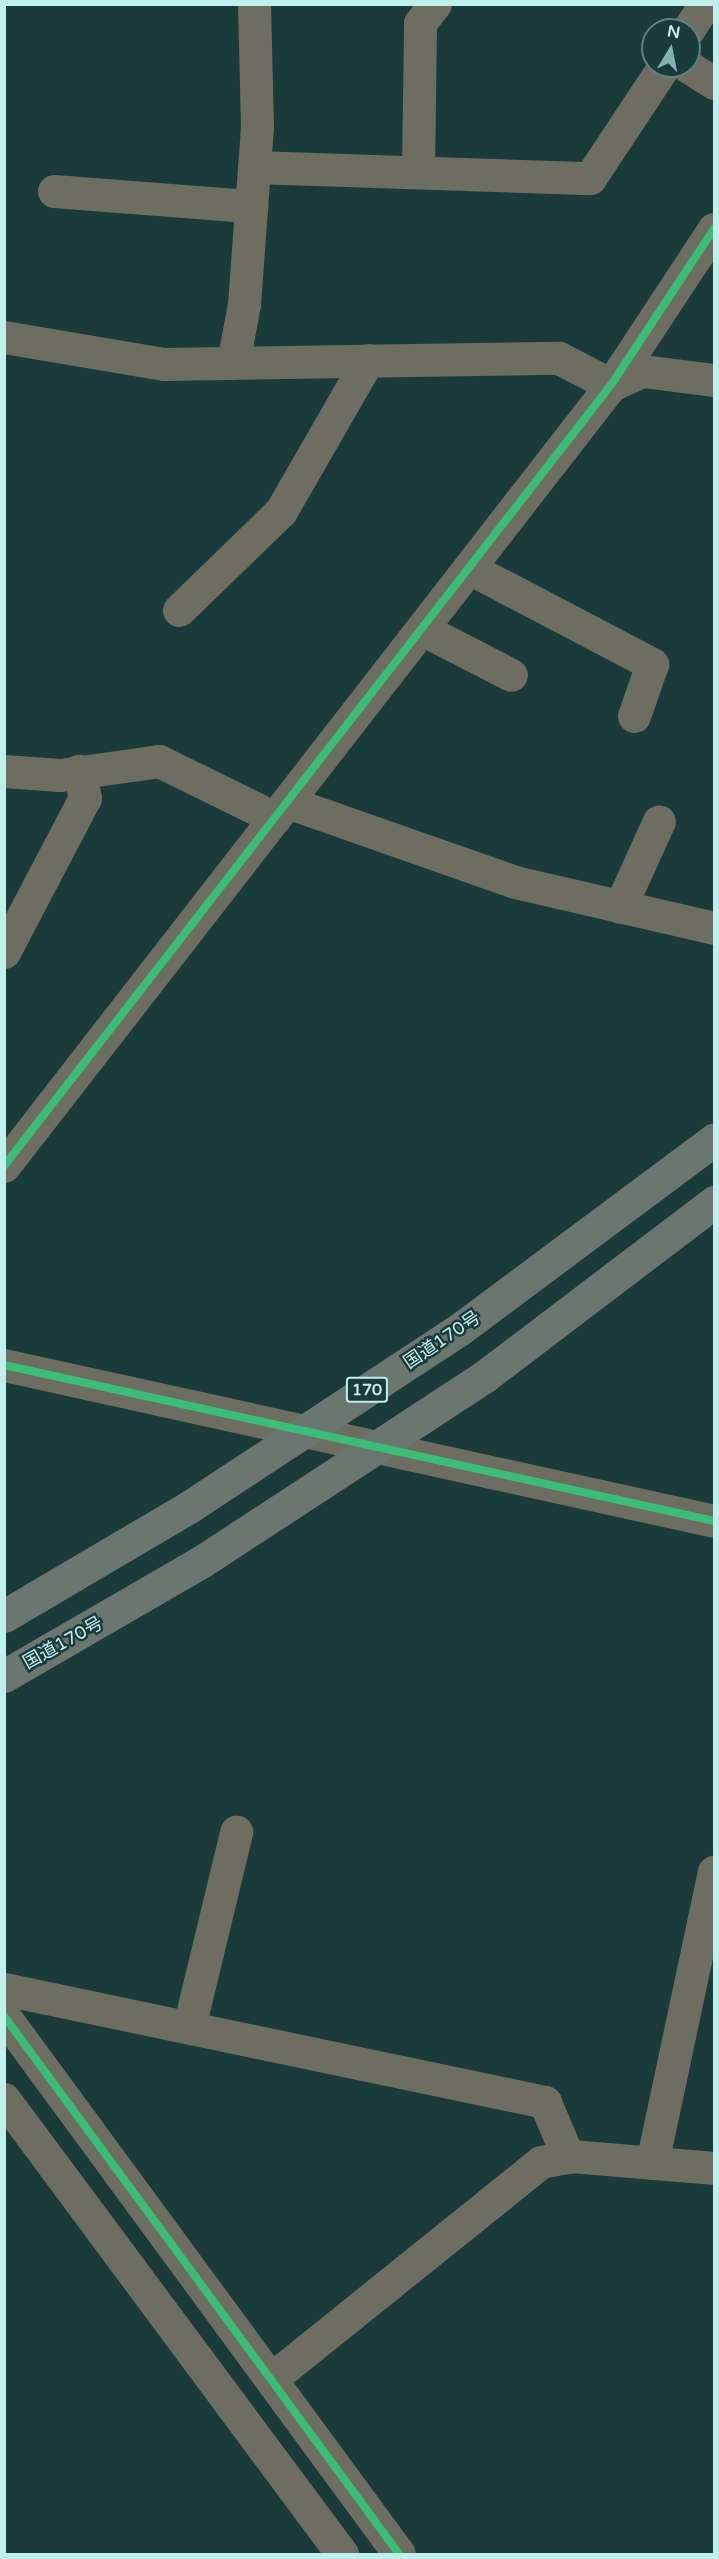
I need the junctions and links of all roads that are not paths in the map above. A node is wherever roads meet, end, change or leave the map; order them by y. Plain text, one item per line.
1 (254, 4) edge
2 (435, 4) edge
3 (705, 4) edge
4 (696, 18) edge
5 (701, 75) edge
6 (656, 78) edge
7 (714, 83) edge
8 (254, 167) junction
9 (418, 171) junction
10 (54, 191) dead end
11 (251, 206) junction
12 (714, 229) edge
13 (4, 337) edge
14 (368, 360) junction
15 (233, 363) junction
16 (714, 380) edge
17 (610, 386) junction
18 (469, 568) junction
19 (180, 610) dead end
20 (422, 629) junction
21 (510, 675) dead end
22 (634, 716) dead end
23 (4, 771) edge
24 (79, 771) junction
25 (281, 810) junction
26 (659, 821) dead end
27 (620, 907) junction
28 (714, 928) edge
29 (4, 952) edge
30 (714, 1140) edge
31 (4, 1166) edge
32 (714, 1202) edge
33 (4, 1365) edge
34 (304, 1432) junction
35 (375, 1447) junction
36 (714, 1521) edge
37 (4, 1616) edge
38 (4, 1676) edge
39 (236, 1832) dead end
40 (714, 1872) edge
41 (4, 1989) edge
42 (4, 2016) edge
43 (189, 2027) junction
44 (4, 2099) edge
45 (568, 2157) junction
46 (652, 2163) junction
47 (714, 2168) edge
48 (271, 2379) junction
49 (342, 2554) edge
50 (399, 2554) edge

1 - 8 street
2 - 9 street
3 - 4 street
5 - 7 street
6 - 9 street
8 - 9 street
8 - 11 street
10 - 11 street
11 - 15 street
12 - 17 street
13 - 15 street
14 - 15 street
14 - 17 street
14 - 19 street
16 - 17 street
17 - 18 street
18 - 20 street
18 - 22 street
20 - 21 street
20 - 25 street
23 - 24 street
24 - 25 street
24 - 29 street
25 - 27 street
25 - 31 street
26 - 27 street
27 - 28 street
30 - 34 highway, 国道170号 / 170
32 - 35 highway, 国道170号
33 - 34 street
34 - 35 street
34 - 37 highway, 国道170号 / 170
35 - 36 street
35 - 38 highway, 国道170号
39 - 43 street
40 - 46 street
41 - 43 street
42 - 48 street
43 - 45 street
44 - 49 street
45 - 46 street
45 - 48 street
46 - 47 street
48 - 50 street

